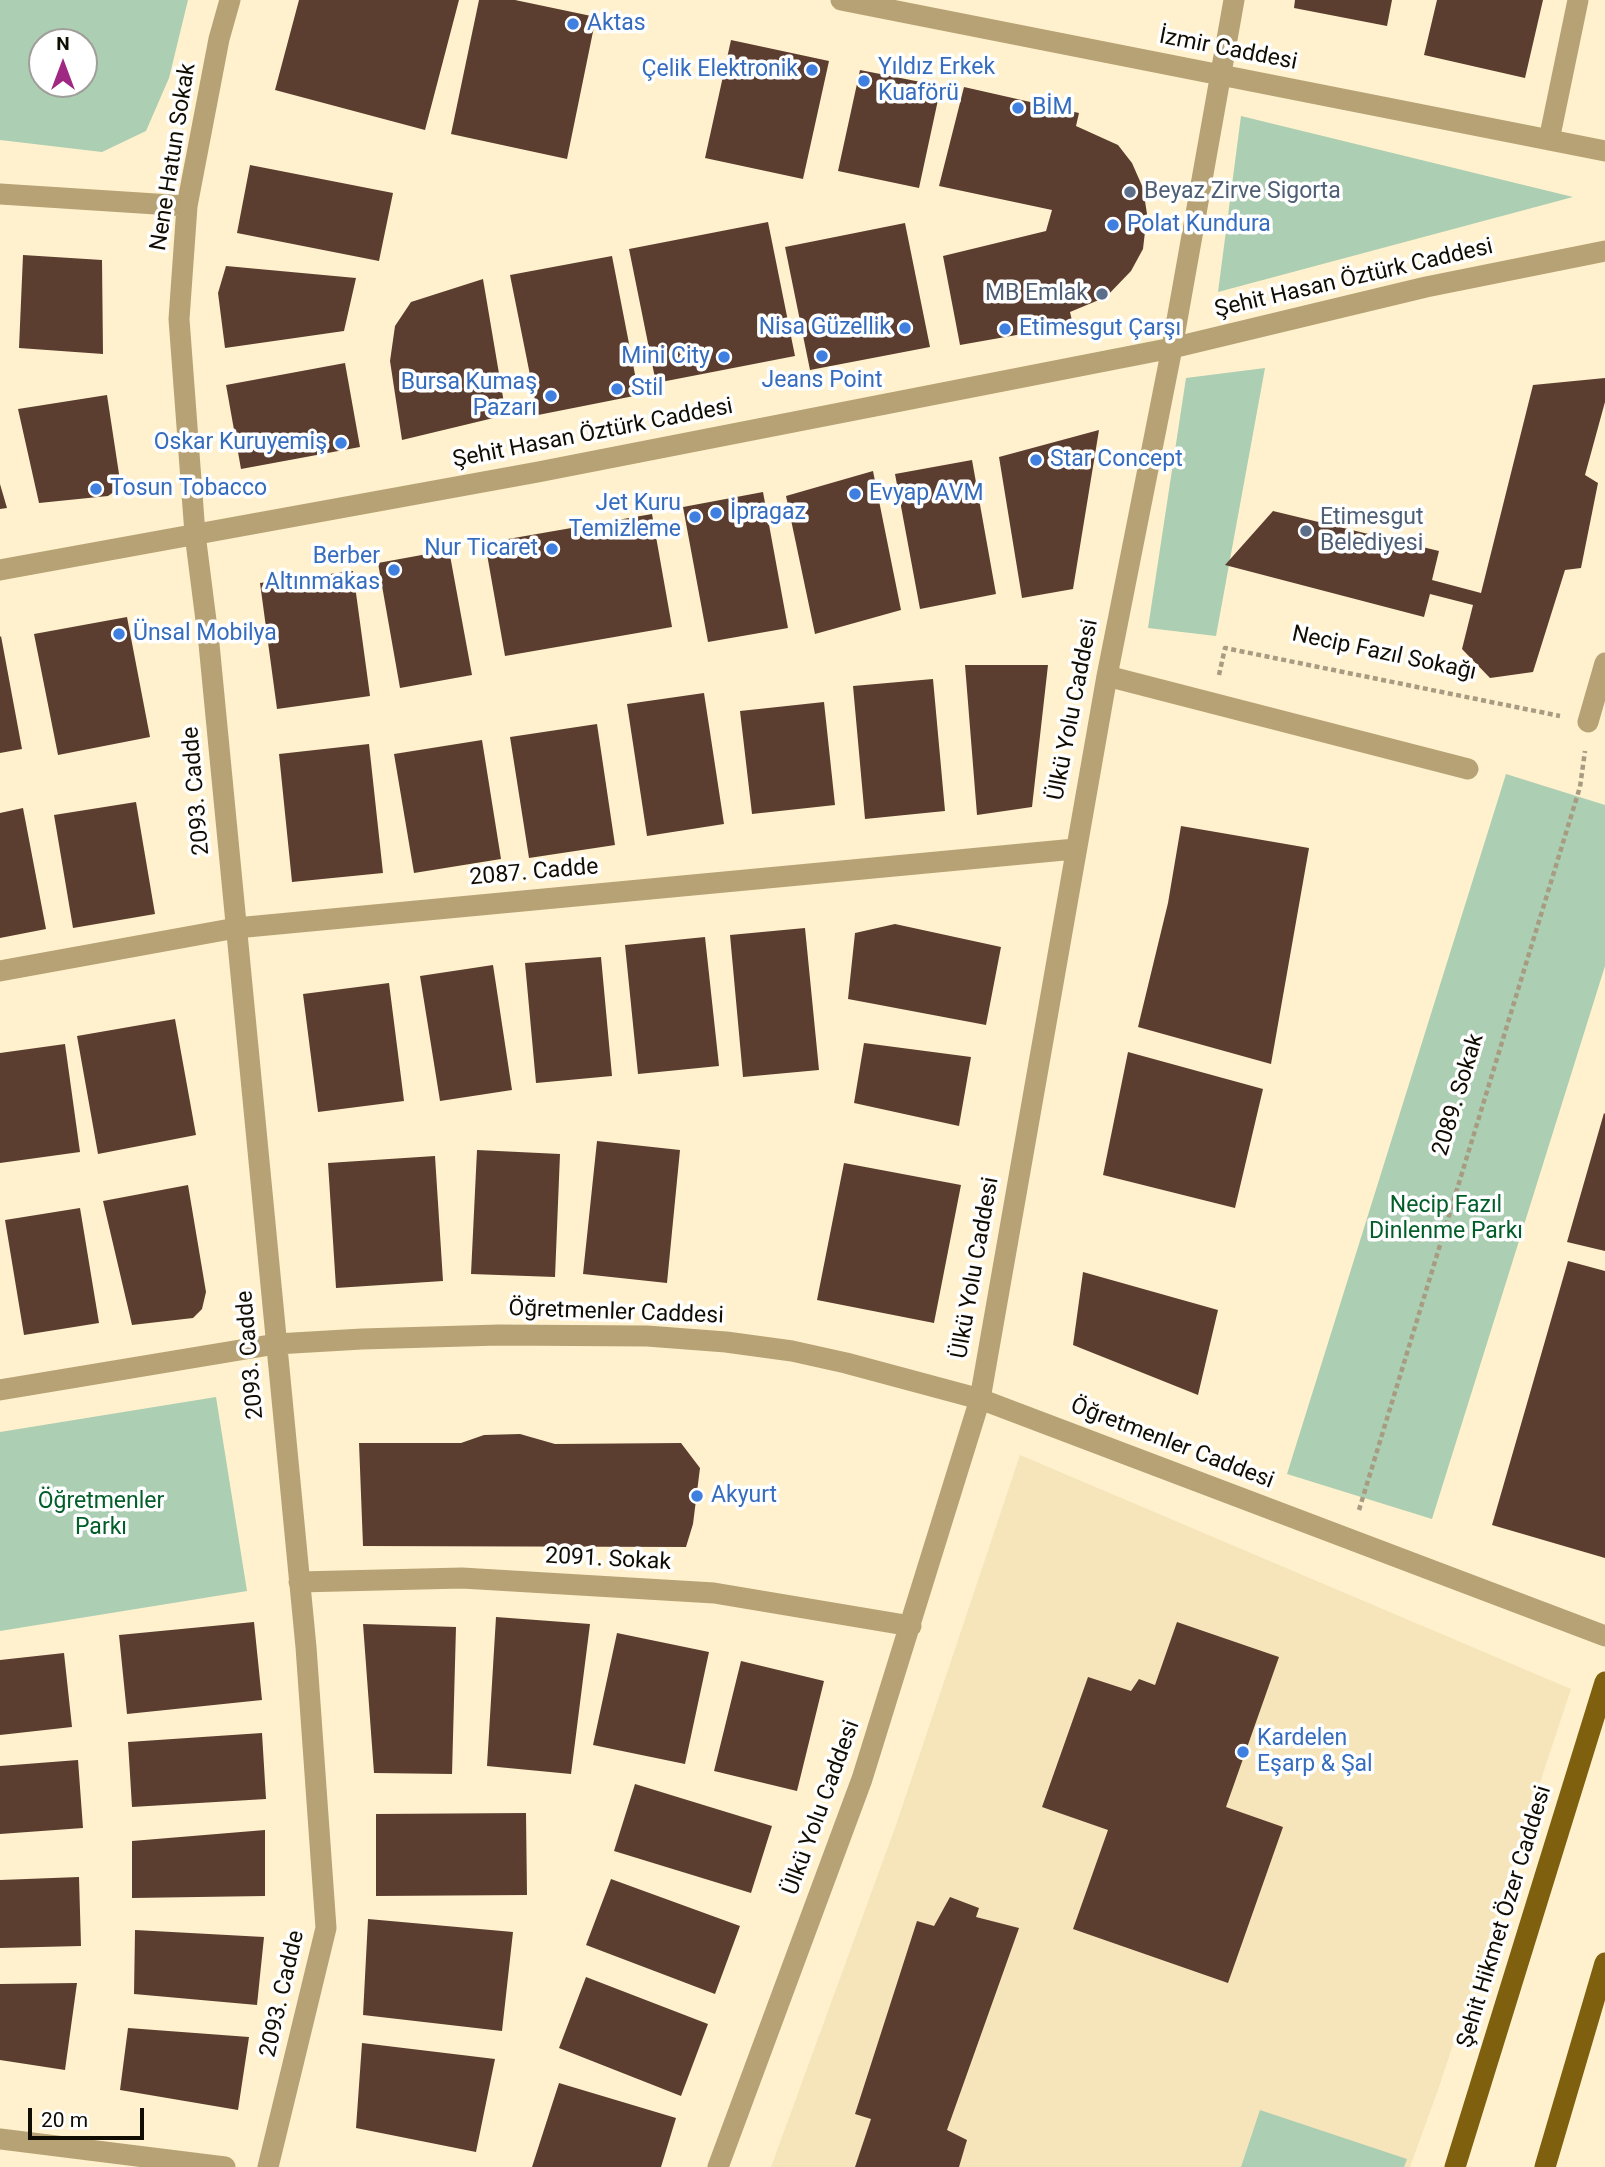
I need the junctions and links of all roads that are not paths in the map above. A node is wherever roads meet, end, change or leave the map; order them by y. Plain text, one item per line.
1 (230, 0) edge
2 (841, 0) edge
3 (1234, 0) edge
4 (1578, 0) edge
5 (1221, 75) junction
6 (1549, 140) junction
7 (1605, 151) edge
8 (0, 194) edge
9 (187, 206) junction
10 (1605, 251) edge
11 (1172, 348) junction
12 (195, 534) junction
13 (0, 570) edge
14 (1605, 663) edge
15 (1107, 676) junction
16 (1588, 722) road end
17 (1468, 769) dead end
18 (1075, 849) junction
19 (236, 928) junction
20 (0, 971) edge
21 (276, 1344) junction
22 (0, 1390) edge
23 (980, 1399) junction
24 (299, 1582) junction
25 (911, 1626) junction
26 (1605, 1636) edge
27 (1605, 1682) edge
28 (1605, 1963) edge
29 (0, 2139) edge
30 (225, 2167) edge
31 (268, 2167) edge
32 (718, 2167) edge
33 (1455, 2167) edge
34 (1545, 2167) edge

1 - 9 street, Nene Hatun Sokak
2 - 5 street, İzmir Caddesi
3 - 5 street, Ülkü Yolu Caddesi
4 - 6 street
5 - 6 street, İzmir Caddesi
5 - 11 street, Ülkü Yolu Caddesi
6 - 7 street, İzmir Caddesi
8 - 9 street
9 - 12 street, Nene Hatun Sokak
10 - 11 street, Şehit Hasan Öztürk Caddesi
11 - 12 street, Şehit Hasan Öztürk Caddesi
11 - 15 street, Ülkü Yolu Caddesi
12 - 13 street, Şehit Hasan Öztürk Caddesi
12 - 19 street, 2093. Cadde
14 - 16 street
15 - 17 street
15 - 18 street, Ülkü Yolu Caddesi
18 - 19 street, 2087. Cadde
18 - 23 street, Ülkü Yolu Caddesi
19 - 20 street, 2087. Cadde
19 - 21 street, 2093. Cadde
21 - 22 street, Öğretmenler Caddesi
21 - 23 street, Öğretmenler Caddesi
21 - 24 street, 2093. Cadde
23 - 25 street, Ülkü Yolu Caddesi
23 - 26 street, Öğretmenler Caddesi
24 - 25 street, 2091. Sokak
24 - 31 street, 2093. Cadde
25 - 32 street, Ülkü Yolu Caddesi
27 - 33 main road, Şehit Hikmet Özer Caddesi
28 - 34 main road
29 - 30 street

